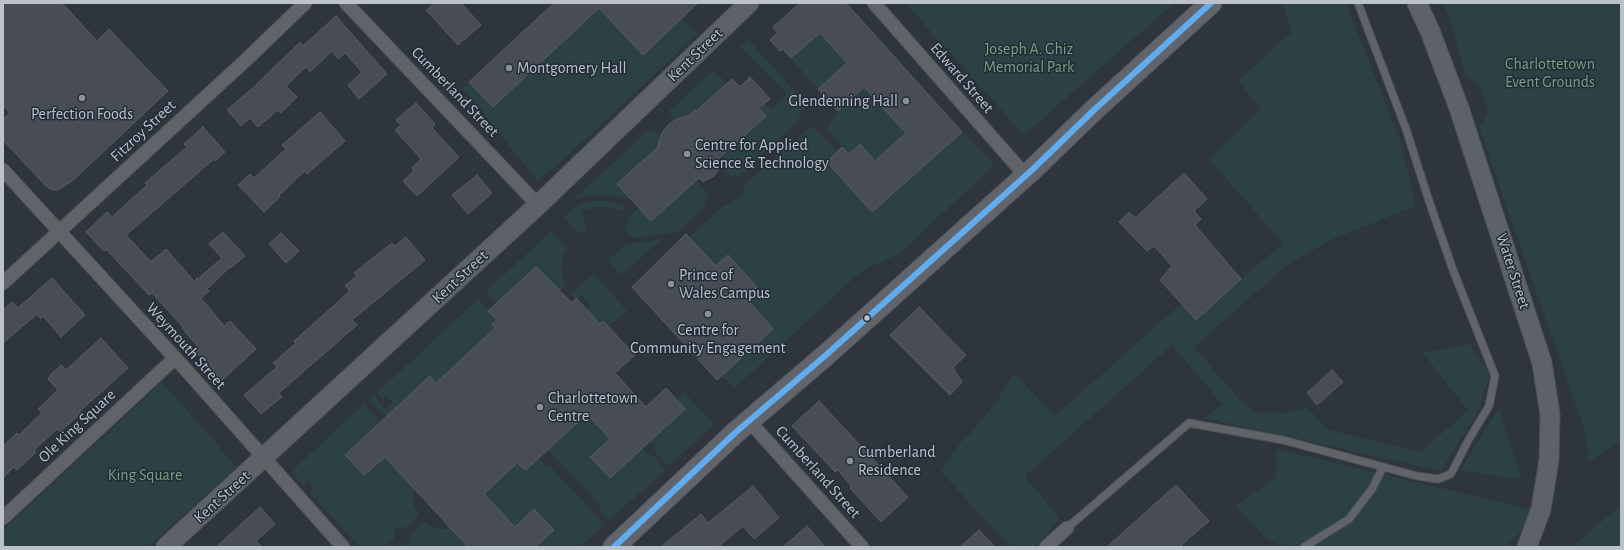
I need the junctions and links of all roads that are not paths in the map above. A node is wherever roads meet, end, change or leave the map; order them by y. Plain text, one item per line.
1 (305, 3) edge
2 (346, 3) edge
3 (749, 3) edge
4 (874, 3) edge
5 (1211, 3) edge
6 (1358, 3) edge
7 (1417, 3) edge
8 (3, 170) edge
9 (1026, 175) junction
10 (538, 205) junction
11 (58, 232) junction
12 (3, 283) edge
13 (175, 358) junction
14 (749, 421) junction
15 (265, 458) junction
16 (1383, 467) junction
17 (3, 518) edge
18 (1067, 528) joint
19 (166, 547) edge
20 (343, 547) edge
21 (614, 547) edge
22 (862, 547) edge
23 (1046, 547) edge
24 (1304, 547) edge
25 (1527, 547) edge

1 - 11 street, Fitzroy Street
2 - 10 street, Cumberland Street
3 - 10 street, Kent Street
4 - 9 street, Edward Street
5 - 9 main road
6 - 16 lane
7 - 25 street, Water Street
8 - 11 street, Weymouth Street
9 - 14 main road
10 - 15 street, Kent Street
11 - 12 street, Fitzroy Street
11 - 13 street, Weymouth Street
13 - 15 street, Weymouth Street
13 - 17 street, Ole King Square
14 - 21 main road
14 - 22 street, Cumberland Street
15 - 19 street, Kent Street
15 - 20 street, Weymouth Street
16 - 18 lane
16 - 24 lane
18 - 23 street

